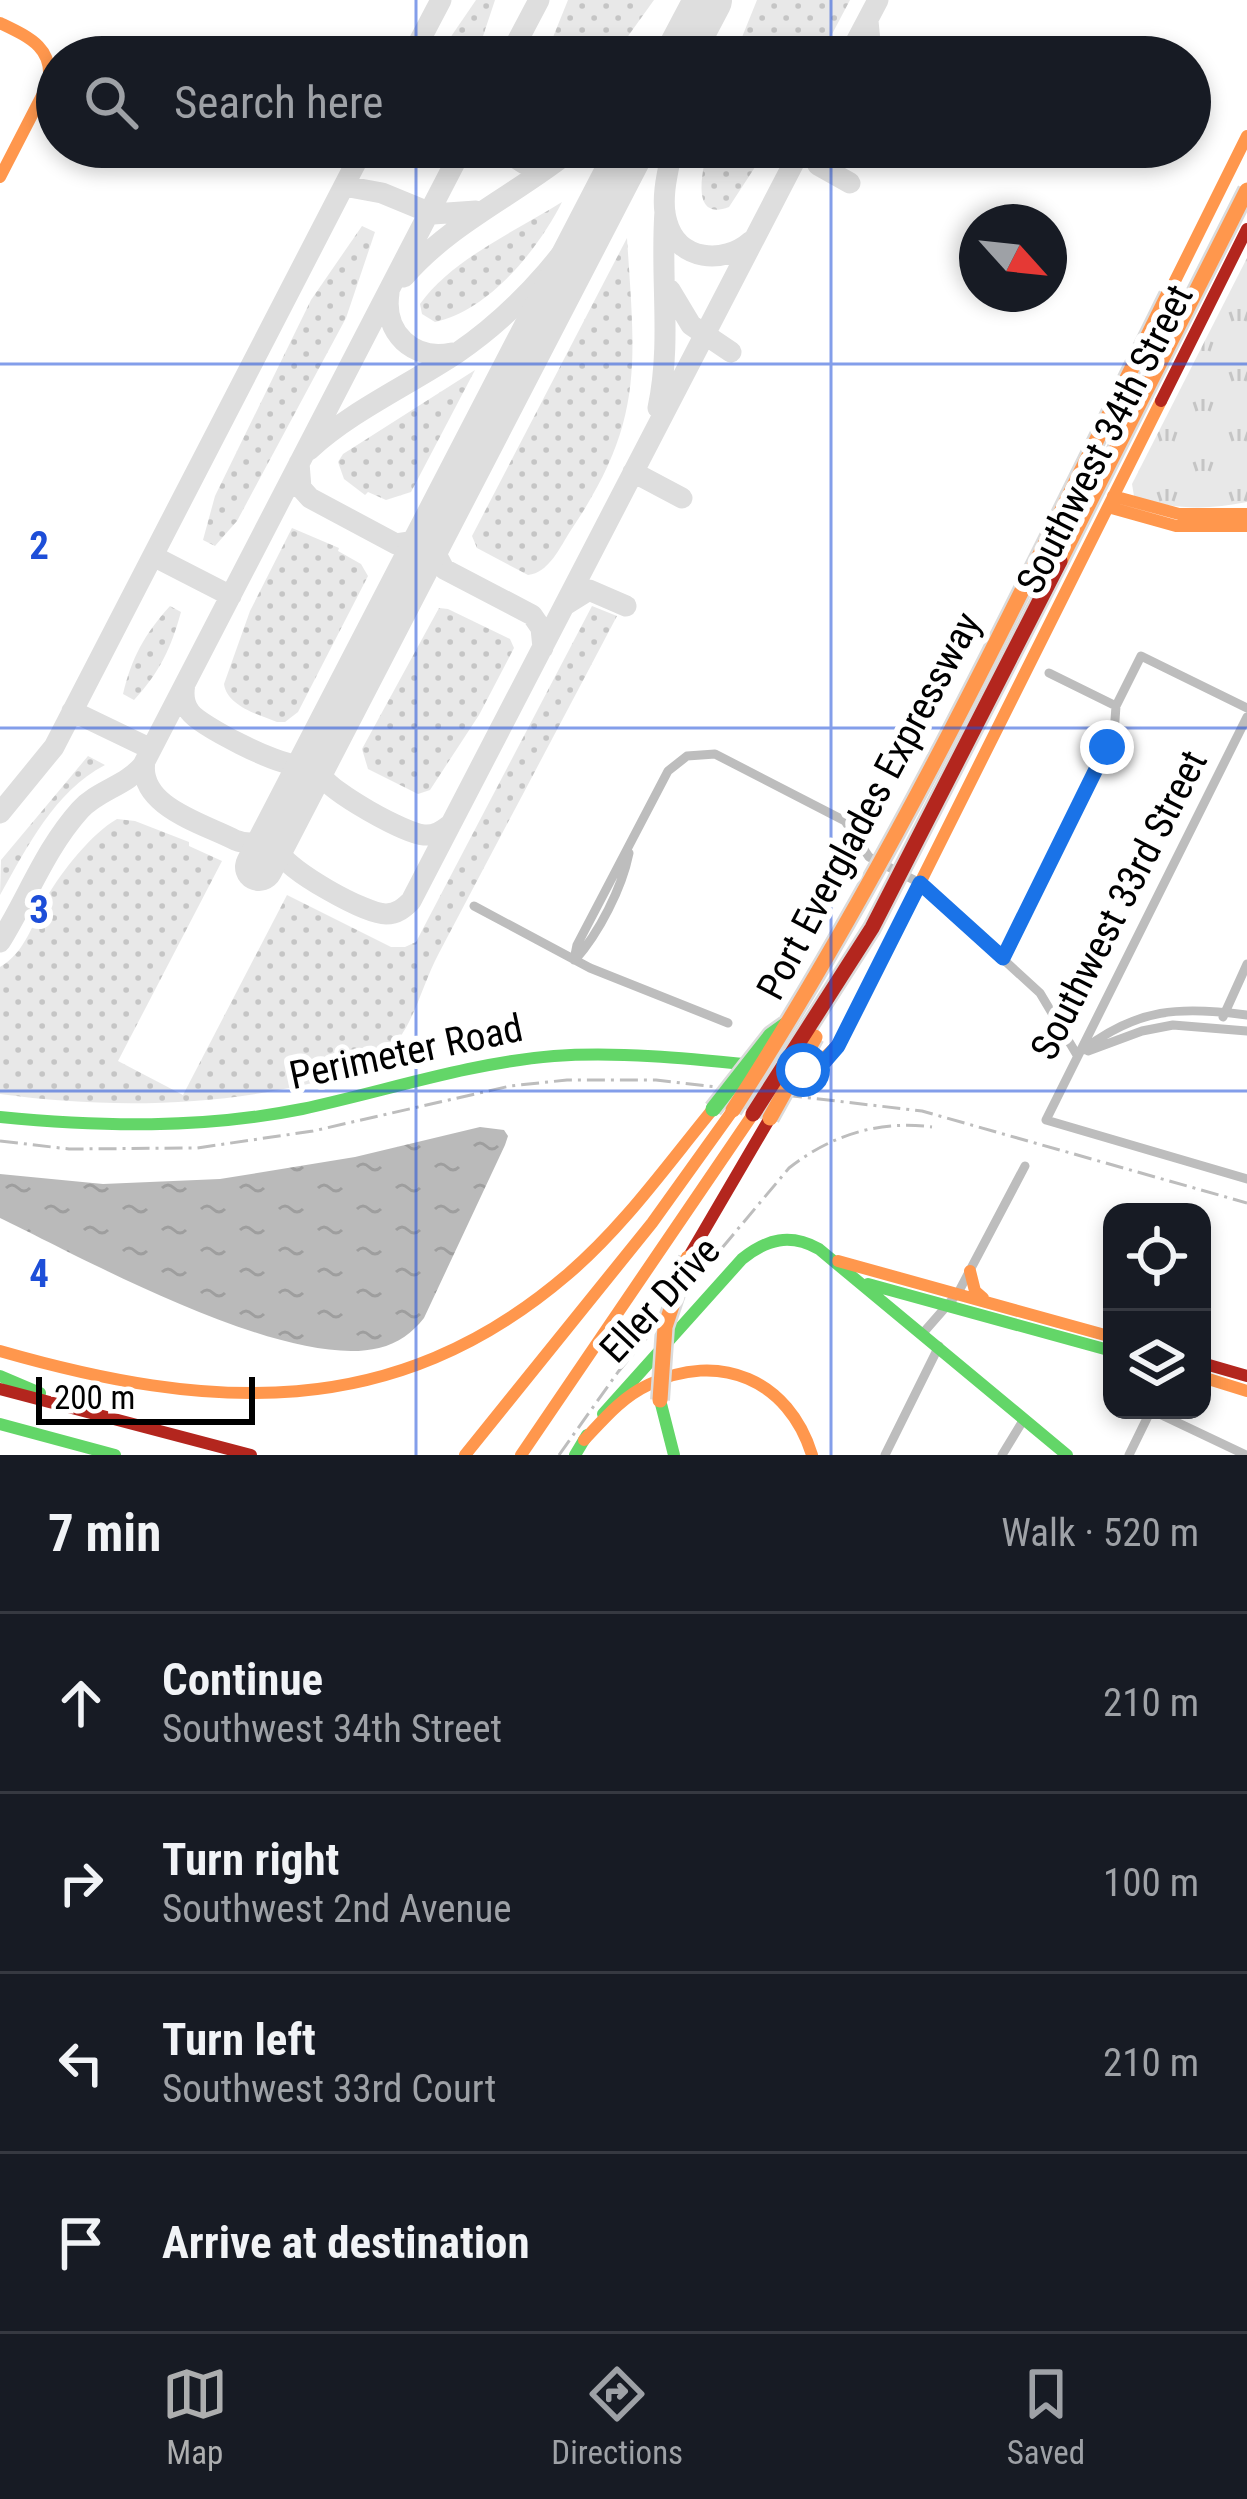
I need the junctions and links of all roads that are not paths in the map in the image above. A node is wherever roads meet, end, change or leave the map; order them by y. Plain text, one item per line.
1 (0, 22) edge
2 (36, 42) edge
3 (36, 107) edge
4 (1247, 136) edge
5 (0, 177) edge
6 (1247, 190) edge
7 (1247, 230) edge
8 (1110, 501) junction
9 (1247, 514) edge
10 (1247, 526) edge
11 (1049, 673) dead end
12 (1116, 706) junction
13 (1247, 712) edge
14 (920, 883) junction
15 (474, 906) dead end
16 (1003, 958) junction
17 (574, 960) junction
18 (1247, 964) edge
19 (1224, 1012) junction
20 (1247, 1015) edge
21 (792, 1020) junction
22 (728, 1023) dead end
23 (1219, 1028) junction
24 (1247, 1031) edge
25 (1077, 1055) junction
26 (825, 1061) joint
27 (762, 1116) junction
28 (0, 1117) edge
29 (1025, 1166) dead end
30 (1247, 1178) edge
31 (825, 1254) junction
32 (970, 1270) junction
33 (861, 1282) junction
34 (953, 1299) junction
35 (989, 1302) junction
36 (923, 1333) junction
37 (1103, 1334) edge
38 (939, 1346) junction
39 (1103, 1348) edge
40 (0, 1351) edge
41 (1211, 1366) edge
42 (0, 1376) edge
43 (1247, 1376) edge
44 (1211, 1380) edge
45 (0, 1389) edge
46 (1247, 1390) edge
47 (72, 1407) junction
48 (1147, 1419) edge
49 (1170, 1419) edge
50 (1024, 1420) junction
51 (0, 1424) edge
52 (584, 1440) junction
53 (115, 1455) edge
54 (251, 1455) edge
55 (463, 1455) edge
56 (521, 1455) edge
57 (575, 1455) edge
58 (674, 1455) edge
59 (812, 1455) edge
60 (886, 1455) edge
61 (1002, 1455) edge
62 (1067, 1455) edge
63 (1129, 1455) edge
64 (1246, 1455) edge

1 - 2 main road
3 - 5 main road
4 - 21 main road, Port Everglades Expressway, bridge
6 - 27 main road, Port Everglades Expressway, bridge
7 - 8 main road, Southwest 34th Street
8 - 9 main road
8 - 10 main road
8 - 14 main road, Southwest 34th Street
11 - 12 street
12 - 13 street
12 - 16 street
13 - 25 street, Southwest 33rd Street
14 - 16 street
14 - 17 street
14 - 26 main road, Southwest 34th Street
15 - 17 street
16 - 25 street
17 - 22 street
18 - 19 street
19 - 20 street
19 - 23 street
19 - 25 street
21 - 40 main road, bridge
21 - 55 main road, Port Everglades Expressway, bridge
23 - 24 street
23 - 25 street
25 - 30 street, Southwest 33rd Street
26 - 28 main road, Perimeter Road
27 - 56 main road, Port Everglades Expressway
27 - 58 main road, bridge
29 - 32 street
31 - 33 main road
31 - 34 main road, Eller Drive
31 - 52 main road, Eller Drive
32 - 34 street
32 - 35 main road
33 - 34 main road
33 - 36 main road
34 - 35 main road
34 - 36 street
34 - 39 main road
35 - 37 main road
36 - 38 main road
38 - 50 main road
38 - 60 street
41 - 43 main road
42 - 47 main road
44 - 46 main road
45 - 47 main road
47 - 54 main road
48 - 63 street
49 - 64 street
50 - 61 street
50 - 62 main road
51 - 53 main road
52 - 57 main road, Eller Drive
52 - 59 main road

